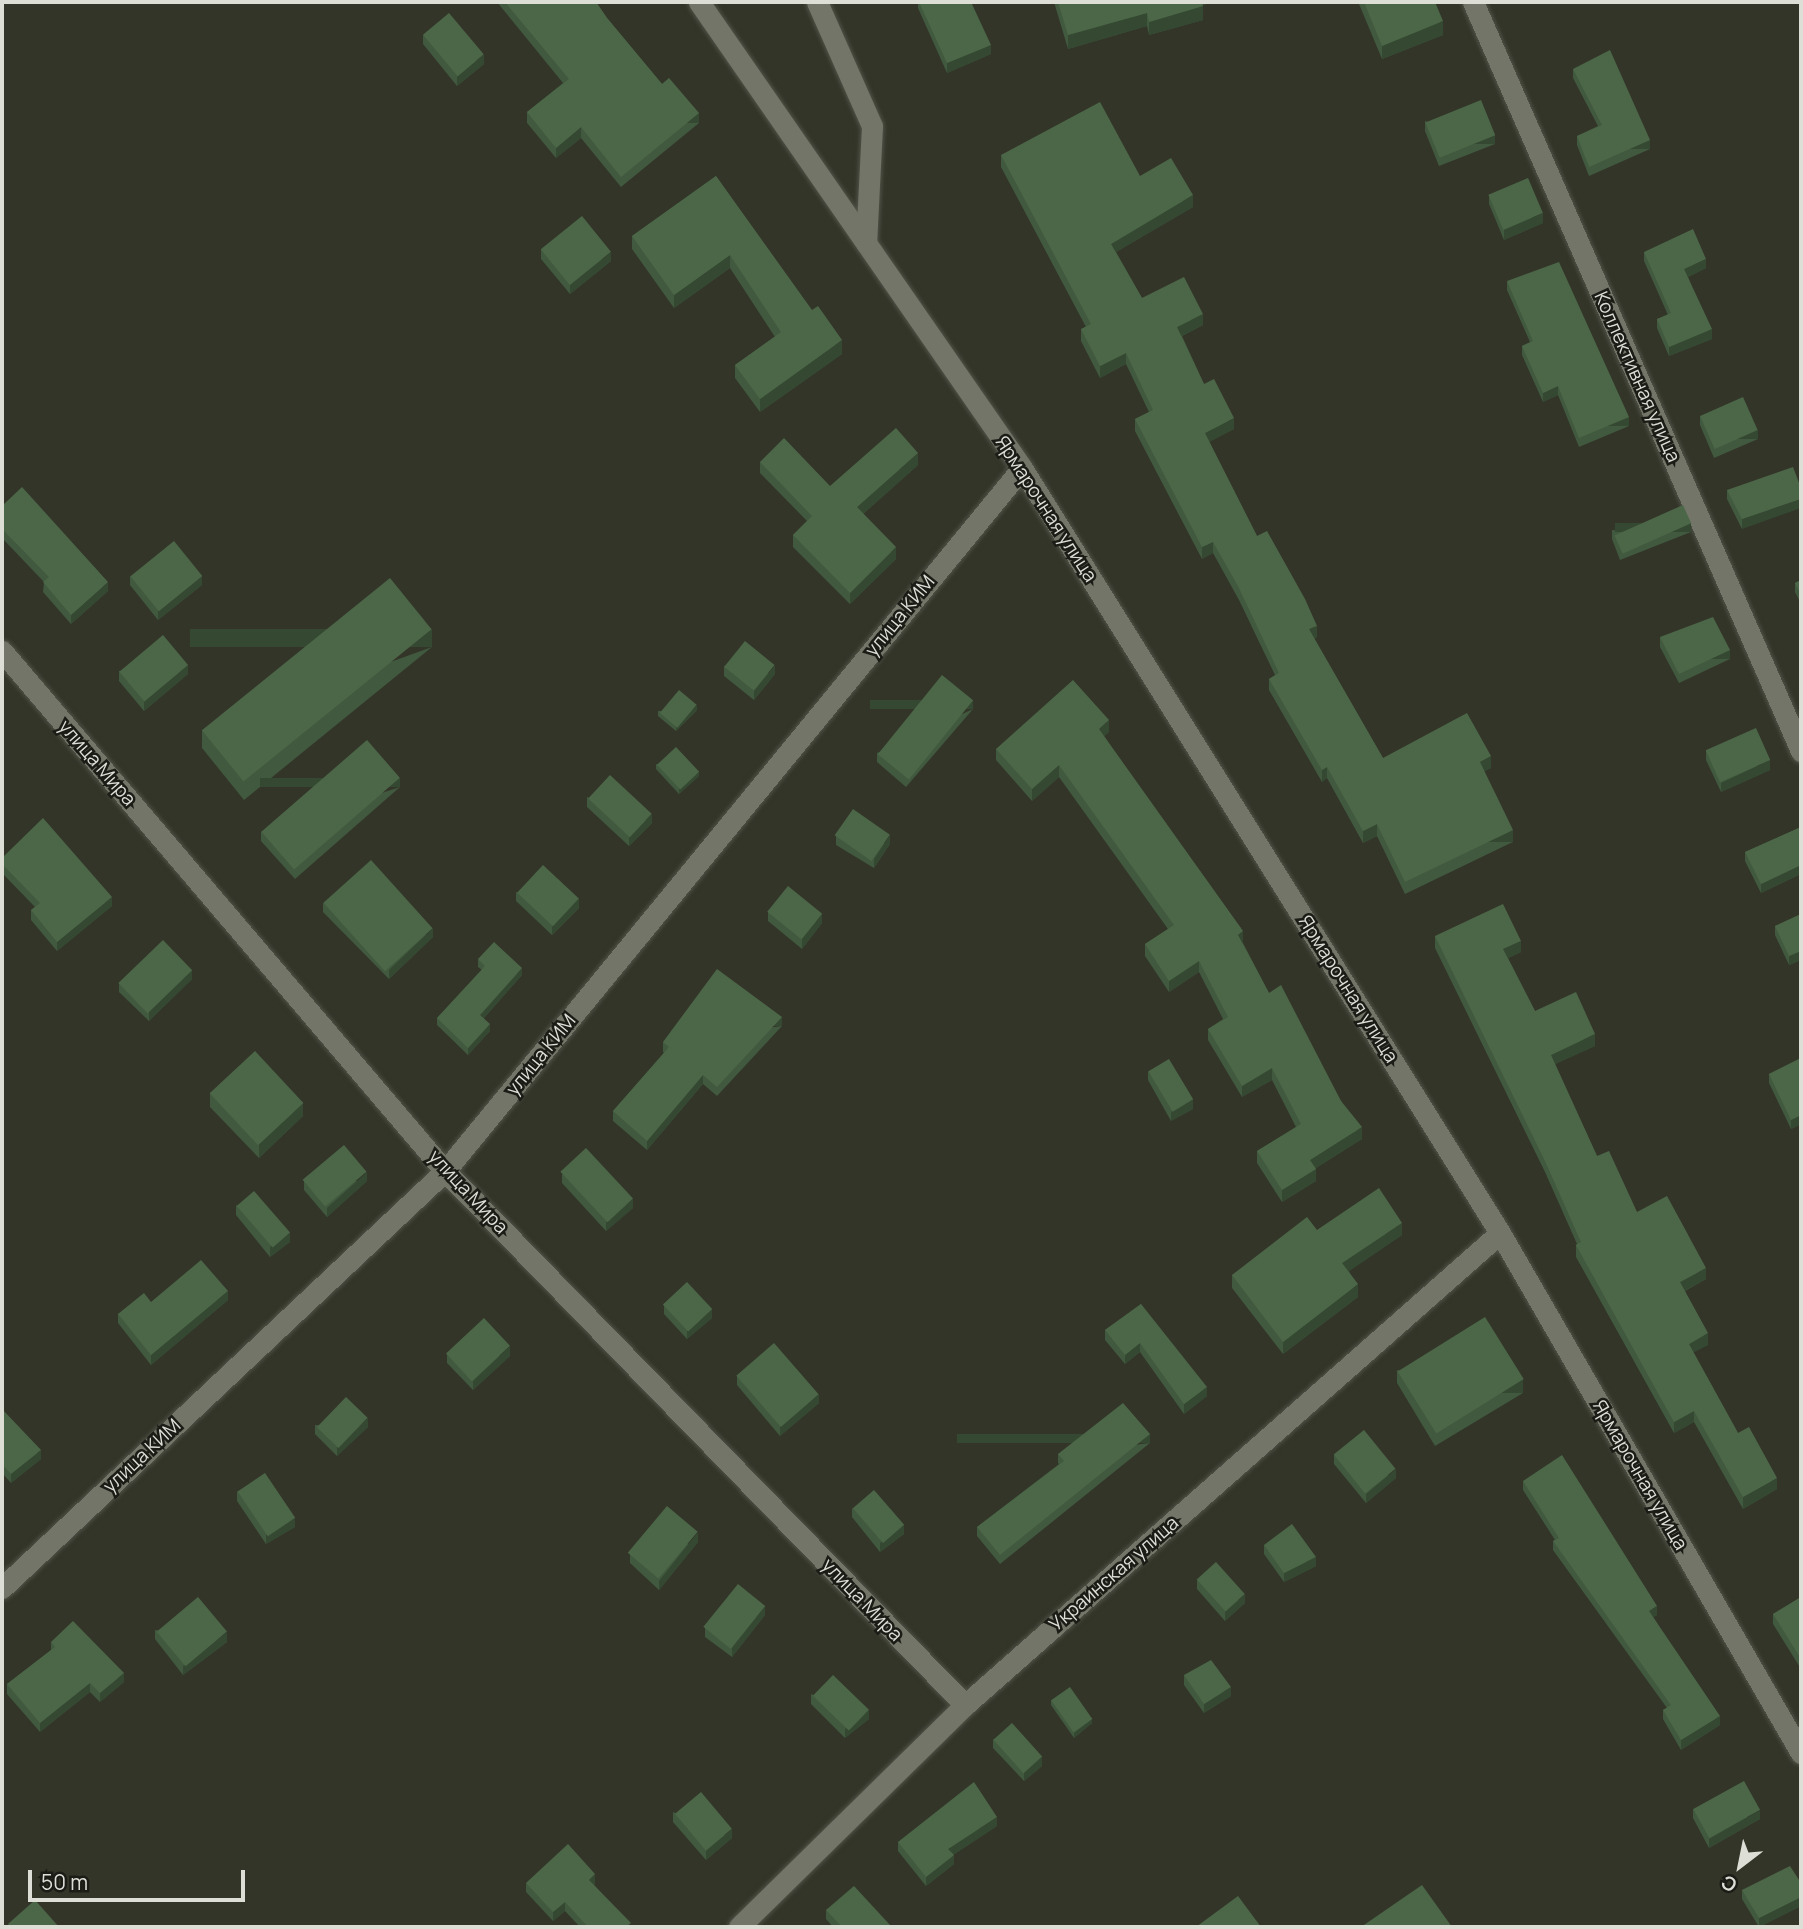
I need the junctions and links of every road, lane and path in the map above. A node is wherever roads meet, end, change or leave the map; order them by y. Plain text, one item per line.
1 (699, 2) edge
2 (817, 2) edge
3 (1473, 2) edge
4 (866, 243) junction
5 (1022, 468) junction
6 (2, 651) edge
7 (1801, 751) edge
8 (445, 1171) junction
9 (1500, 1233) junction
10 (2, 1588) edge
11 (965, 1706) junction
12 (1800, 1745) edge
13 (739, 1927) edge

1 - 4 street, Ярмарочная улица
2 - 4 street
3 - 7 street, Коллективная улица
4 - 5 street, Ярмарочная улица
5 - 8 street, улица КИМ
5 - 9 street, Ярмарочная улица
6 - 8 street, улица Мира
8 - 10 street, улица КИМ
8 - 11 street, улица Мира
9 - 11 street, Украинская улица
9 - 12 street, Ярмарочная улица
11 - 13 street, Украинская улица

